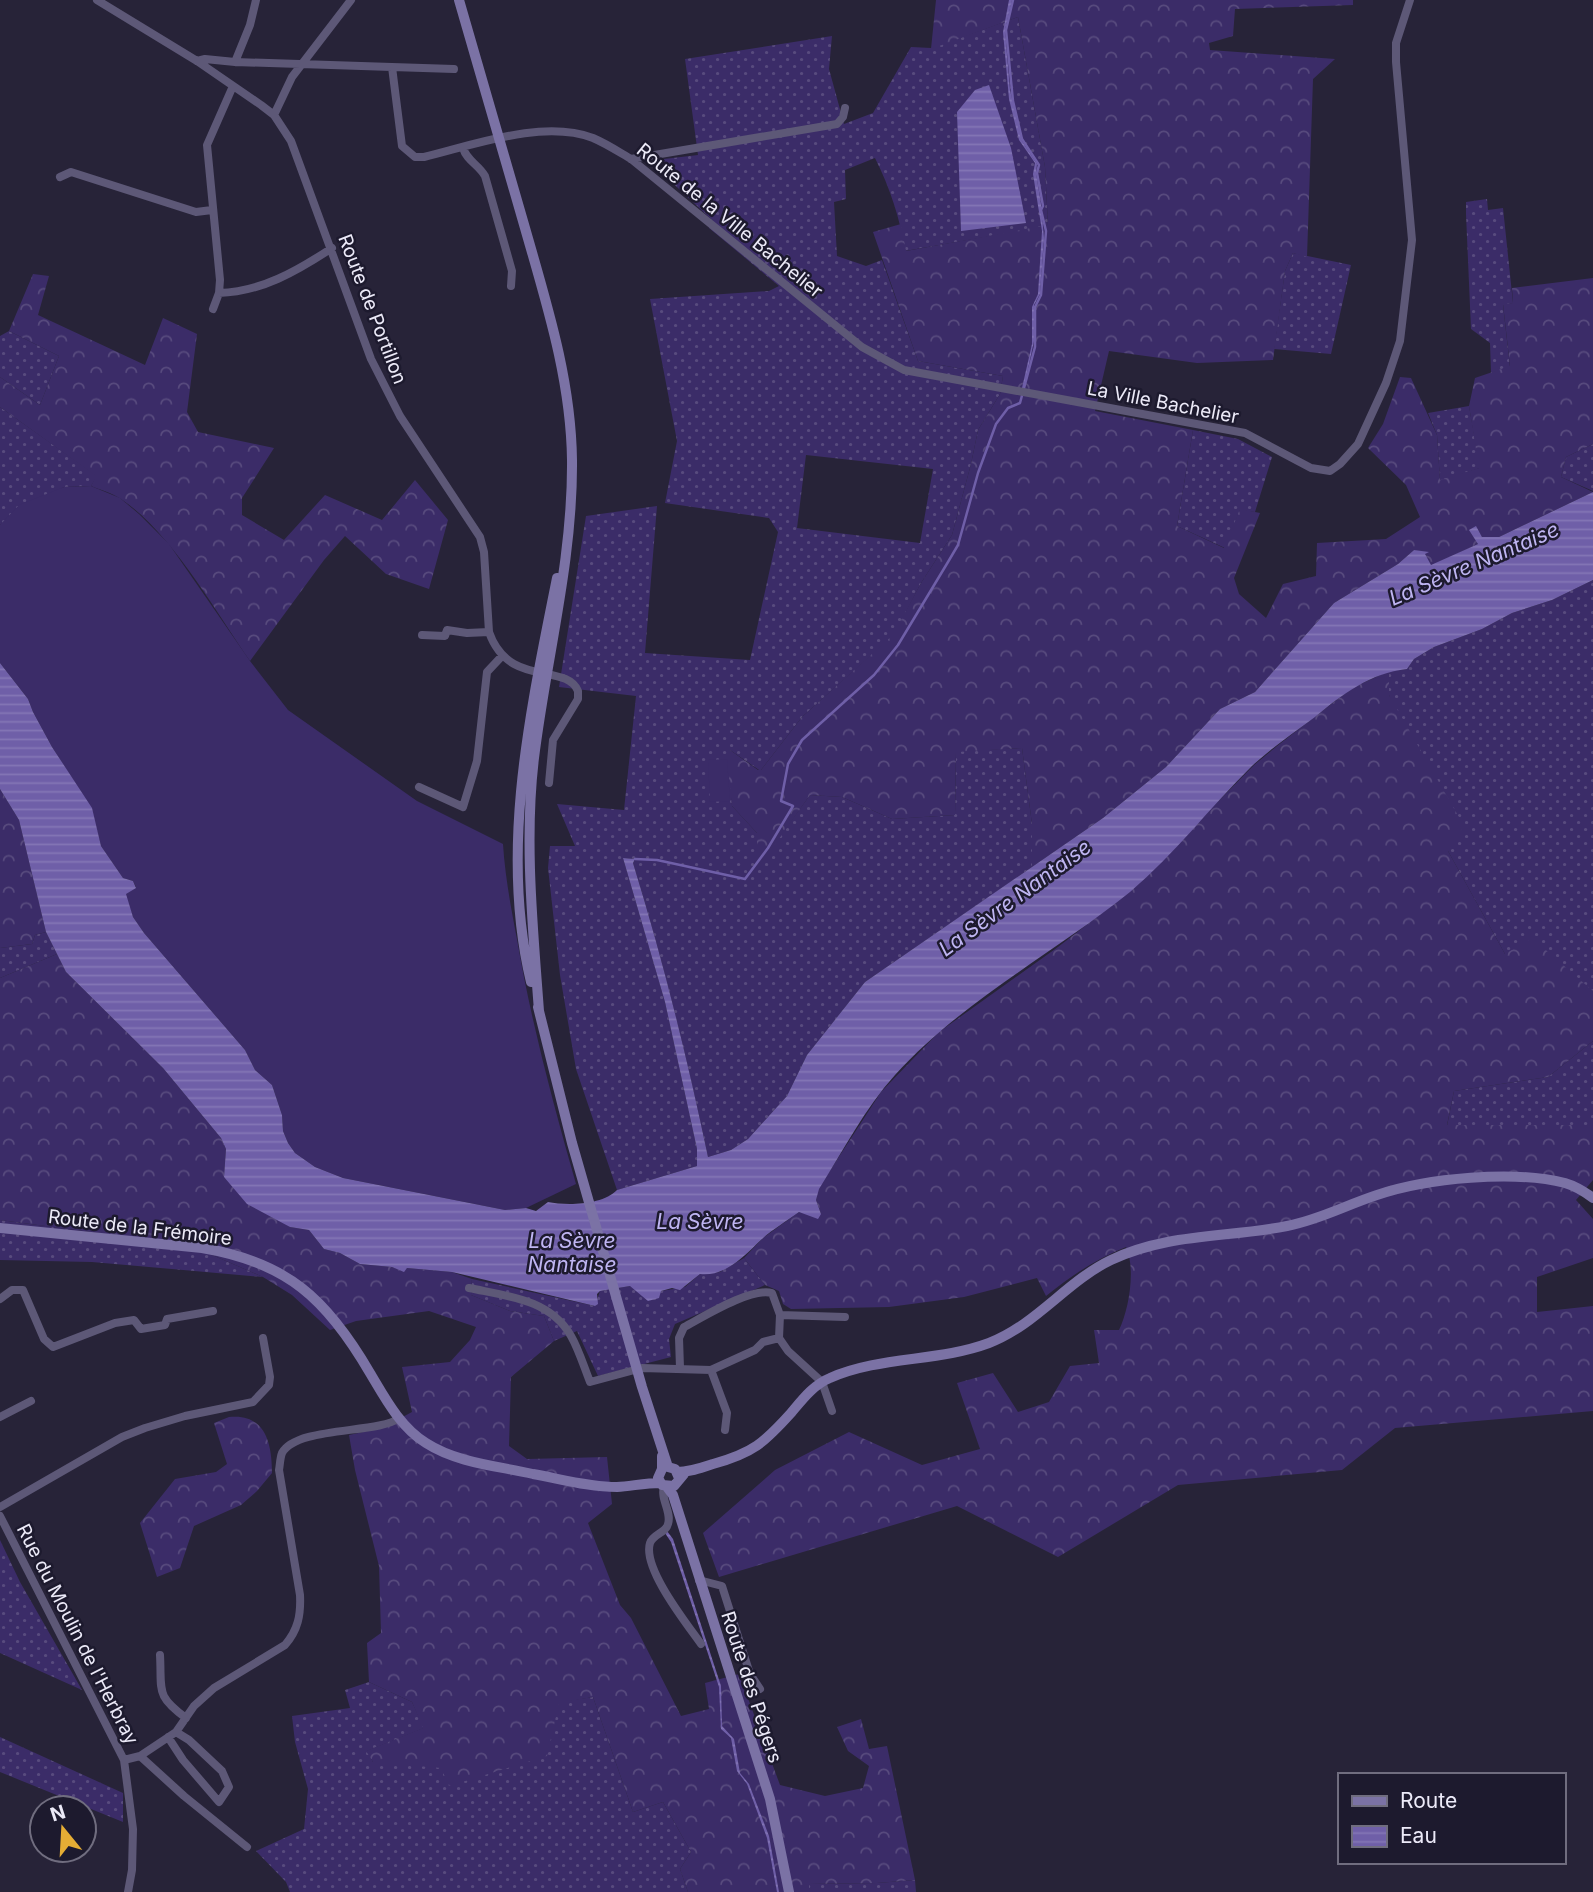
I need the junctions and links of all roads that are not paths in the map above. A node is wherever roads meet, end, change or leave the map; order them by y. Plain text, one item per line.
1 (97, 0) edge
2 (256, 0) edge
3 (351, 0) edge
4 (459, 0) edge
5 (1410, 0) edge
6 (197, 61) junction
7 (235, 62) junction
8 (303, 65) junction
9 (392, 67) junction
10 (454, 69) dead end
11 (233, 86) junction
12 (845, 108) dead end
13 (274, 115) junction
14 (499, 139) junction
15 (463, 148) junction
16 (632, 159) junction
17 (60, 177) dead end
18 (212, 210) junction
19 (332, 248) junction
20 (511, 286) dead end
21 (219, 293) junction
22 (213, 309) dead end
23 (1024, 392) joint
24 (489, 632) junction
25 (422, 635) dead end
26 (502, 656) junction
27 (543, 674) junction
28 (549, 783) dead end
29 (419, 787) dead end
30 (539, 1011) junction
31 (1593, 1198) edge
32 (0, 1228) edge
33 (469, 1288) dead end
34 (0, 1299) edge
35 (213, 1311) dead end
36 (780, 1315) junction
37 (845, 1317) dead end
38 (263, 1338) dead end
39 (779, 1338) junction
40 (680, 1368) junction
41 (638, 1369) junction
42 (711, 1370) junction
43 (822, 1382) junction
44 (32, 1401) dead end
45 (832, 1410) dead end
46 (0, 1416) edge
47 (399, 1418) junction
48 (725, 1430) dead end
49 (668, 1480) junction
50 (0, 1507) edge
51 (0, 1516) edge
52 (699, 1580) junction
53 (701, 1644) dead end
54 (160, 1655) dead end
55 (761, 1689) dead end
56 (186, 1718) junction
57 (172, 1735) junction
58 (139, 1756) junction
59 (124, 1760) junction
60 (247, 1847) dead end
61 (128, 1892) edge
62 (789, 1892) edge

1 - 6 street, Route de Portillon
2 - 7 street
3 - 8 street
4 - 14 street
5 - 23 street, La Ville Bachelier
6 - 7 street
6 - 11 street, Route de Portillon
7 - 8 street
8 - 9 street
8 - 13 street
9 - 10 street
9 - 15 street, Route de la Ville Bachelier
11 - 13 street, Route de Portillon
11 - 18 street
12 - 16 street
13 - 19 street, Route de Portillon
14 - 15 street, Route de la Ville Bachelier
14 - 16 street, Route de la Ville Bachelier
14 - 27 street
15 - 20 street
16 - 23 street, Route de la Ville Bachelier
17 - 18 street
18 - 21 street
19 - 21 street
19 - 24 street, Route de Portillon
21 - 22 street
24 - 25 street
24 - 26 street, Route de Portillon
26 - 27 street
26 - 29 street
27 - 28 street
27 - 30 street
27 - 30 street
30 - 41 street, Route des Pégers
31 - 43 street
32 - 47 street, Route de la Frémoire
33 - 41 street
34 - 35 street
36 - 37 street
36 - 39 street
36 - 40 street
38 - 50 street
39 - 42 street
39 - 43 street
40 - 41 street
40 - 42 street
41 - 49 street, Route des Pégers
42 - 48 street
43 - 45 street
43 - 49 street, Route de la Frémoire
44 - 46 street
47 - 49 street, Route de la Frémoire
47 - 56 street
49 - 52 street, Route des Pégers
49 - 53 street
51 - 59 street, Rue du Moulin de l'Herbray
52 - 55 street
52 - 62 street, Route des Pégers
54 - 56 street
56 - 57 street
57 - 57 street
57 - 58 street
58 - 59 street
58 - 60 street
59 - 61 street, Rue du Moulin de l'Herbray

